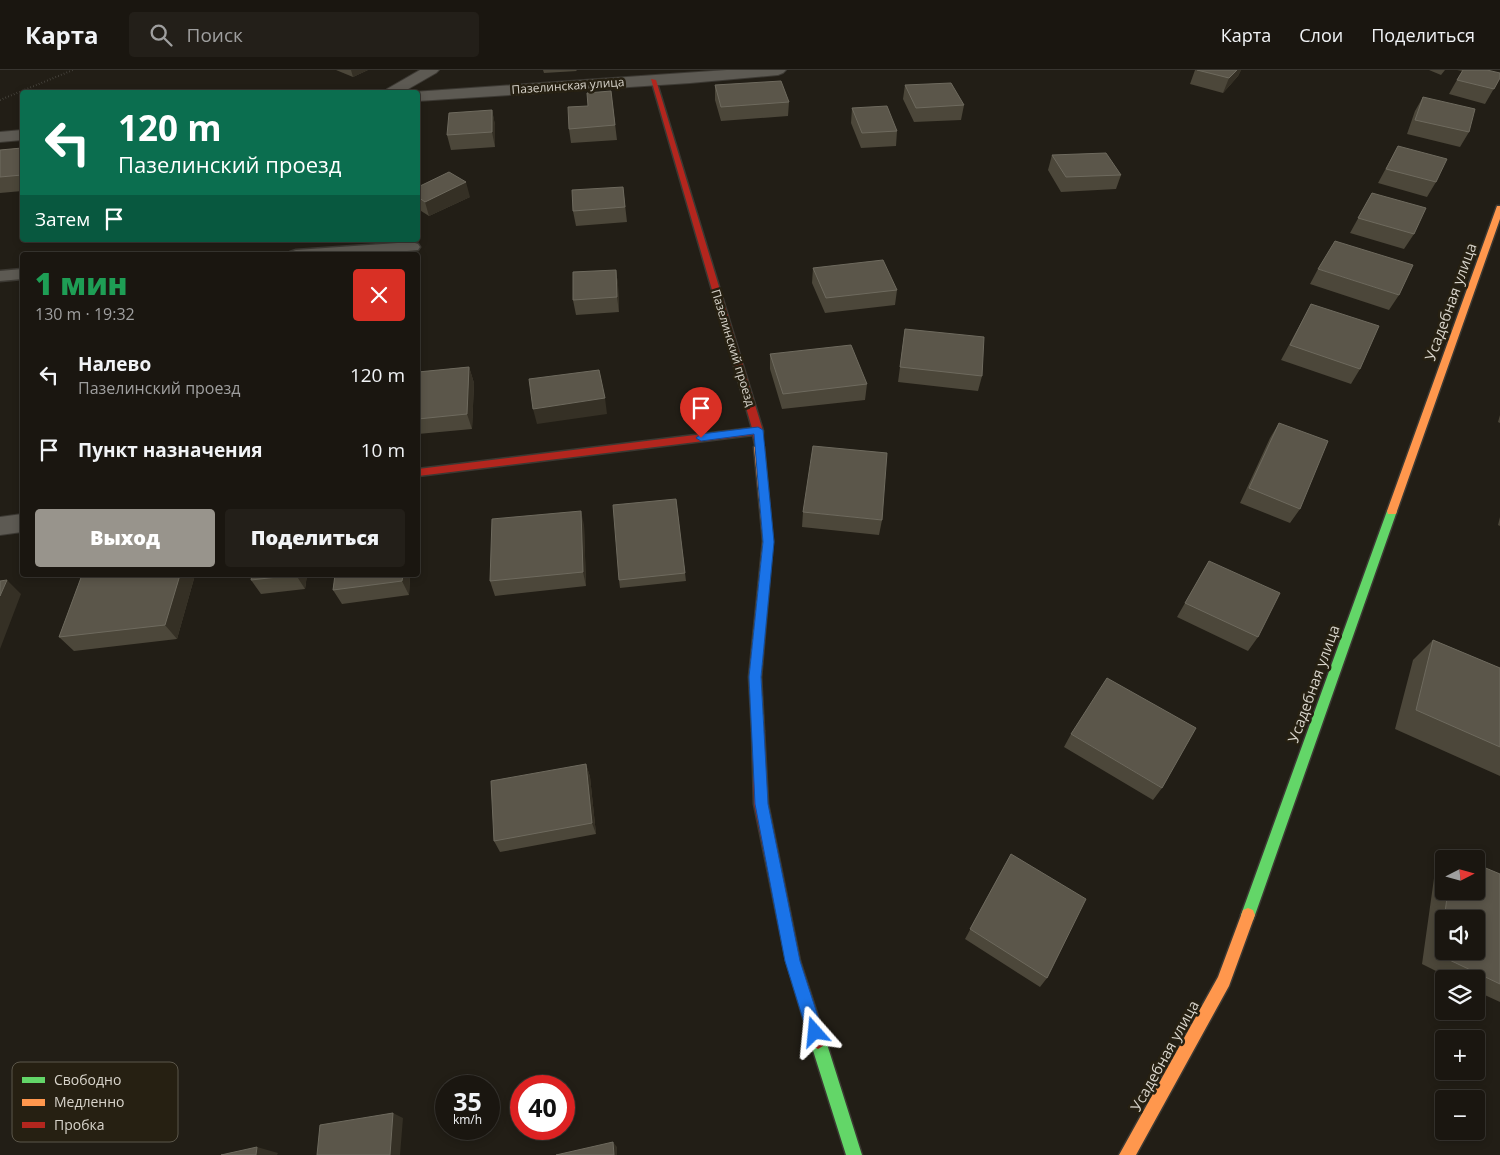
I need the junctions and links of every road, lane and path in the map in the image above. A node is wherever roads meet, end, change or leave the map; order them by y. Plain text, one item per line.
1 (72, 70) edge
2 (431, 70) edge
3 (778, 70) edge
4 (696, 74) edge
5 (653, 80) junction
6 (24, 90) edge
7 (396, 90) edge
8 (20, 92) edge
9 (420, 96) edge
10 (0, 100) edge
11 (20, 135) edge
12 (0, 137) edge
13 (1500, 208) edge
14 (412, 247) dead end
15 (340, 252) edge
16 (20, 274) edge
17 (0, 276) edge
18 (758, 430) junction
19 (420, 473) edge
20 (20, 523) edge
21 (0, 526) edge
22 (854, 1155) edge
23 (1127, 1155) edge

1 - 6 path
2 - 7 street
3 - 4 street, Пазелинская улица
4 - 5 street, Пазелинская улица
5 - 9 street, Пазелинская улица
5 - 18 street, Пазелинский проезд
8 - 10 path
11 - 12 street
13 - 23 street, Усадебная улица
14 - 15 lane
16 - 17 lane
18 - 19 street
18 - 22 street, Пазелинский проезд
20 - 21 street

